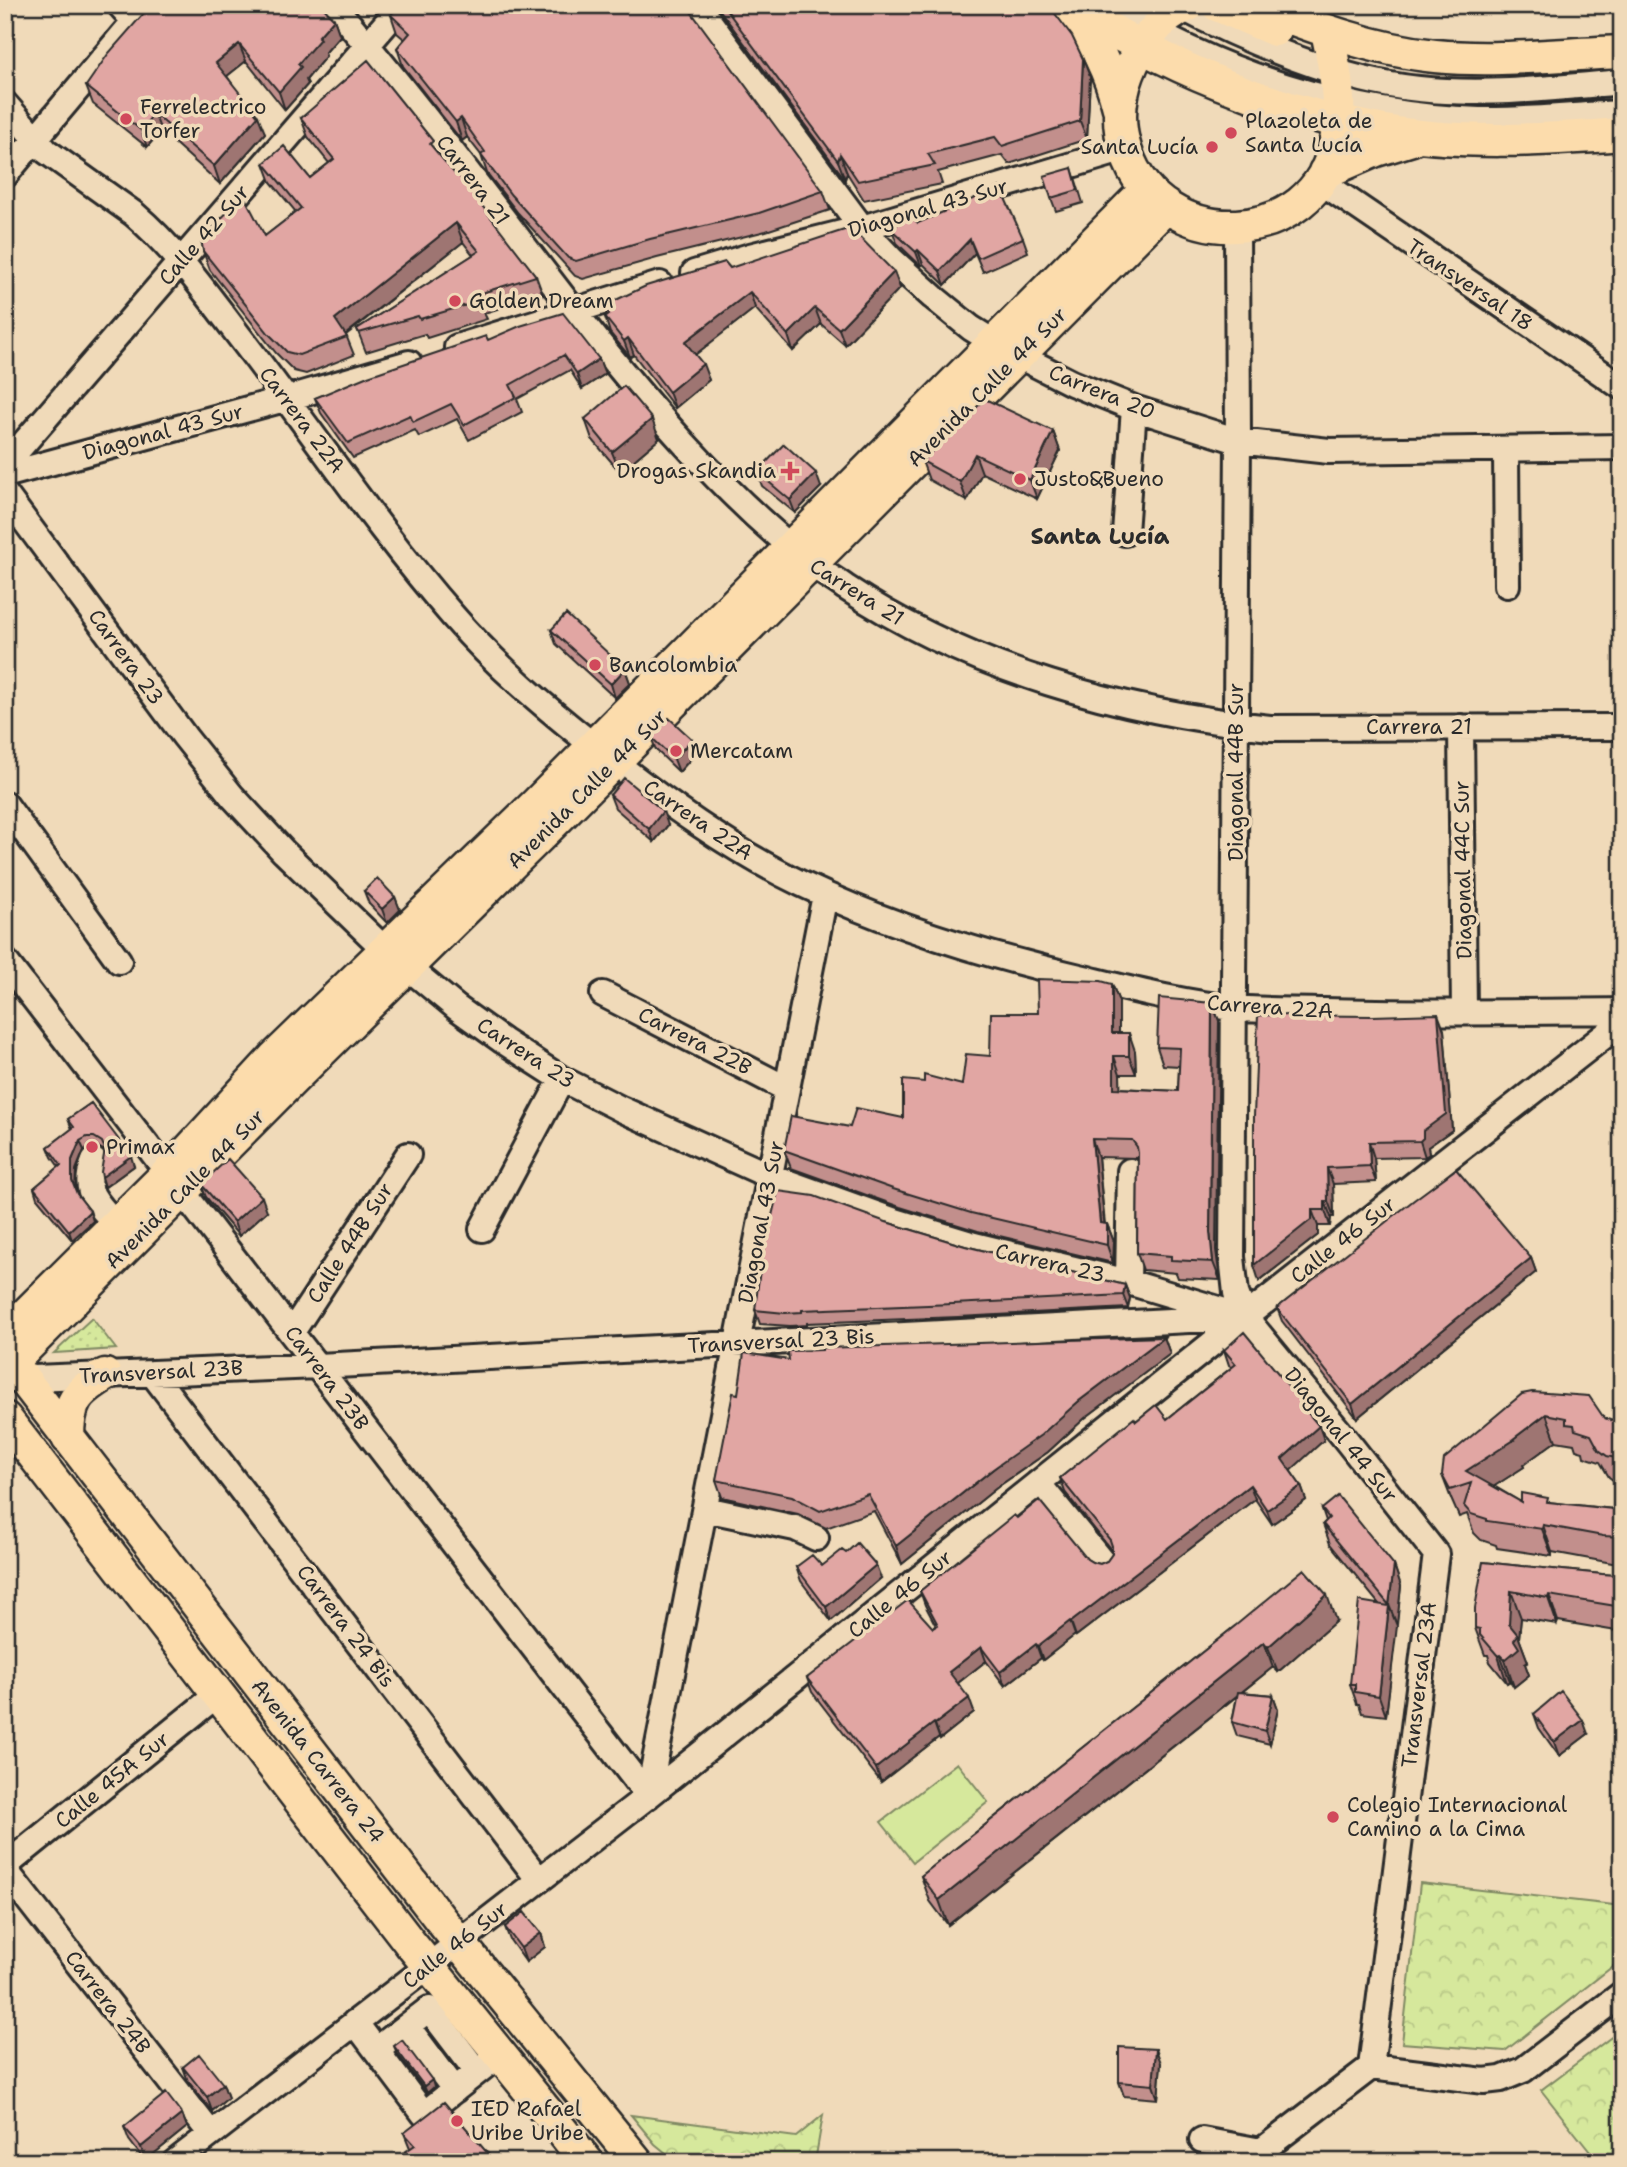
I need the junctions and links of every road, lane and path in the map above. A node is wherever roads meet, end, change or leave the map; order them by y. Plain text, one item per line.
1 (333, 5) edge
2 (402, 5) edge
3 (697, 5) edge
4 (1069, 5) edge
5 (1108, 5) edge
6 (1217, 5) edge
7 (1256, 5) edge
8 (1183, 6) edge
9 (135, 11) edge
10 (1147, 39) junction
11 (368, 45) junction
12 (1331, 49) junction
13 (1622, 52) edge
14 (1622, 82) edge
15 (5, 104) edge
16 (1119, 108) junction
17 (1337, 111) junction
18 (1622, 113) edge
19 (1622, 134) edge
20 (1424, 136) junction
21 (36, 139) junction
22 (1125, 149) junction
23 (5, 175) edge
24 (1322, 177) junction
25 (1156, 198) junction
26 (1237, 226) junction
27 (862, 228) junction
28 (180, 262) junction
29 (574, 311) junction
30 (1007, 349) junction
31 (1622, 387) edge
32 (287, 399) junction
33 (1134, 408) junction
34 (1238, 441) junction
35 (1622, 447) edge
36 (1506, 449) junction
37 (5, 465) edge
38 (5, 475) edge
39 (5, 494) edge
40 (1125, 533) dead end
41 (801, 556) junction
42 (1507, 585) dead end
43 (1236, 724) junction
44 (1622, 726) edge
45 (1461, 727) junction
46 (604, 754) junction
47 (5, 804) edge
48 (825, 895) junction
49 (396, 958) junction
50 (5, 961) edge
51 (119, 961) dead end
52 (603, 994) dead end
53 (1234, 1008) junction
54 (1622, 1011) edge
55 (1464, 1012) junction
56 (1622, 1022) edge
57 (562, 1079) junction
58 (787, 1089) junction
59 (408, 1155) dead end
60 (94, 1161) dead end
61 (1130, 1171) dead end
62 (770, 1176) junction
63 (176, 1181) junction
64 (116, 1225) junction
65 (482, 1229) dead end
66 (1128, 1282) junction
67 (1245, 1317) junction
68 (292, 1332) junction
69 (737, 1343) junction
70 (9, 1363) edge
71 (318, 1366) junction
72 (152, 1373) junction
73 (105, 1375) junction
74 (5, 1418) edge
75 (68, 1438) junction
76 (1038, 1483) junction
77 (705, 1509) junction
78 (816, 1538) dead end
79 (1436, 1554) joint
80 (1103, 1563) edge
81 (218, 1694) junction
82 (648, 1796) junction
83 (5, 1868) edge
84 (539, 1880) junction
85 (459, 1942) junction
86 (428, 1966) junction
87 (1622, 1994) edge
88 (355, 2022) junction
89 (407, 2026) junction
90 (376, 2050) junction
91 (488, 2064) junction
92 (1371, 2067) junction
93 (454, 2090) junction
94 (211, 2134) junction
95 (1202, 2140) dead end
96 (1254, 2156) edge
97 (175, 2162) edge
98 (587, 2162) edge
99 (637, 2162) edge

1 - 11 street, Carrera 21
2 - 11 street, Calle 42 Sur
3 - 27 street, Carrera 20
4 - 10 main road
4 - 16 main road
5 - 10 street
6 - 12 main road
7 - 12 main road
8 - 10 main road
8 - 12 street
9 - 21 street
10 - 16 main road
10 - 17 main road
11 - 28 street, Calle 42 Sur
11 - 29 street, Carrera 21
12 - 13 main road
12 - 14 street
12 - 17 main road
15 - 21 street, Carrera 22A
16 - 22 main road
17 - 18 street
17 - 20 main road
17 - 24 main road
19 - 20 main road
20 - 24 main road
21 - 23 street
21 - 28 street, Carrera 22A
22 - 25 main road
22 - 27 street, Diagonal 43 Sur
24 - 26 main road
24 - 31 street, Transversal 18
25 - 26 main road
25 - 30 main road, Avenida Calle 44 Sur
26 - 34 street, Diagonal 44B Sur
27 - 29 street, Diagonal 43 Sur
27 - 30 street, Carrera 20
28 - 32 street, Carrera 22A
28 - 37 street, Calle 42 Sur
29 - 32 street, Diagonal 43 Sur
29 - 41 street, Carrera 21
30 - 33 street, Carrera 20
30 - 41 main road, Avenida Calle 44 Sur
32 - 38 street, Diagonal 43 Sur
32 - 46 street, Carrera 22A
33 - 34 street, Carrera 20
33 - 40 street
34 - 36 street, Carrera 20
34 - 43 street, Diagonal 44B Sur
35 - 36 street, Carrera 20
36 - 42 street
39 - 49 street, Carrera 23
41 - 43 street, Carrera 21
41 - 46 main road, Avenida Calle 44 Sur
43 - 45 street, Carrera 21
43 - 53 street, Diagonal 44B Sur
44 - 45 street, Carrera 21
45 - 55 street, Diagonal 44C Sur
46 - 48 street, Carrera 22A
46 - 49 main road, Avenida Calle 44 Sur
47 - 51 street
48 - 53 street, Carrera 22A
48 - 58 street, Diagonal 43 Sur
49 - 57 street, Carrera 23
49 - 63 main road, Avenida Calle 44 Sur
50 - 63 street, Carrera 23B
52 - 58 street, Carrera 22B
53 - 55 street, Carrera 22A
53 - 67 street, Diagonal 44B Sur
54 - 55 street, Carrera 22A
56 - 67 street, Calle 46 Sur
57 - 62 street, Carrera 23
57 - 65 street
58 - 62 street, Diagonal 43 Sur
59 - 68 street, Calle 44B Sur
60 - 64 street
61 - 66 street
62 - 66 street, Carrera 23
62 - 69 street, Diagonal 43 Sur
63 - 64 main road, Avenida Calle 44 Sur
63 - 68 street, Carrera 23B
63 - 70 main road, Avenida Calle 44 Sur
64 - 70 main road, Avenida Calle 44 Sur
66 - 67 street, Carrera 23
67 - 69 street, Transversal 23 Bis
67 - 76 street, Calle 46 Sur
67 - 79 street, Diagonal 44 Sur
68 - 71 street, Carrera 23B
69 - 71 street, Transversal 23 Bis
69 - 77 street, Diagonal 43 Sur
70 - 73 street, Transversal 23B
70 - 75 main road, Avenida Carrera 24
71 - 72 street, Transversal 23B
71 - 82 street, Carrera 23B
72 - 73 street, Transversal 23B
72 - 84 street, Carrera 24 Bis
73 - 75 main road
74 - 81 main road, Avenida Carrera 24
75 - 85 main road, Avenida Carrera 24
76 - 80 street
76 - 82 street, Calle 46 Sur
77 - 78 street
77 - 82 street, Diagonal 43 Sur
79 - 92 street, Transversal 23A
81 - 83 street, Calle 45A Sur
81 - 86 main road, Avenida Carrera 24
82 - 84 street, Calle 46 Sur
83 - 94 street, Carrera 24B
84 - 85 street, Calle 46 Sur
85 - 86 street, Calle 46 Sur
85 - 99 main road, Avenida Carrera 24
86 - 88 street, Calle 46 Sur
86 - 91 main road, Avenida Carrera 24
87 - 92 street
88 - 90 street
88 - 94 street, Calle 46 Sur
89 - 90 street
89 - 91 street
89 - 93 street
90 - 93 street
91 - 93 street
91 - 98 main road, Avenida Carrera 24
92 - 96 street
94 - 97 street, Calle 46 Sur
95 - 96 street

